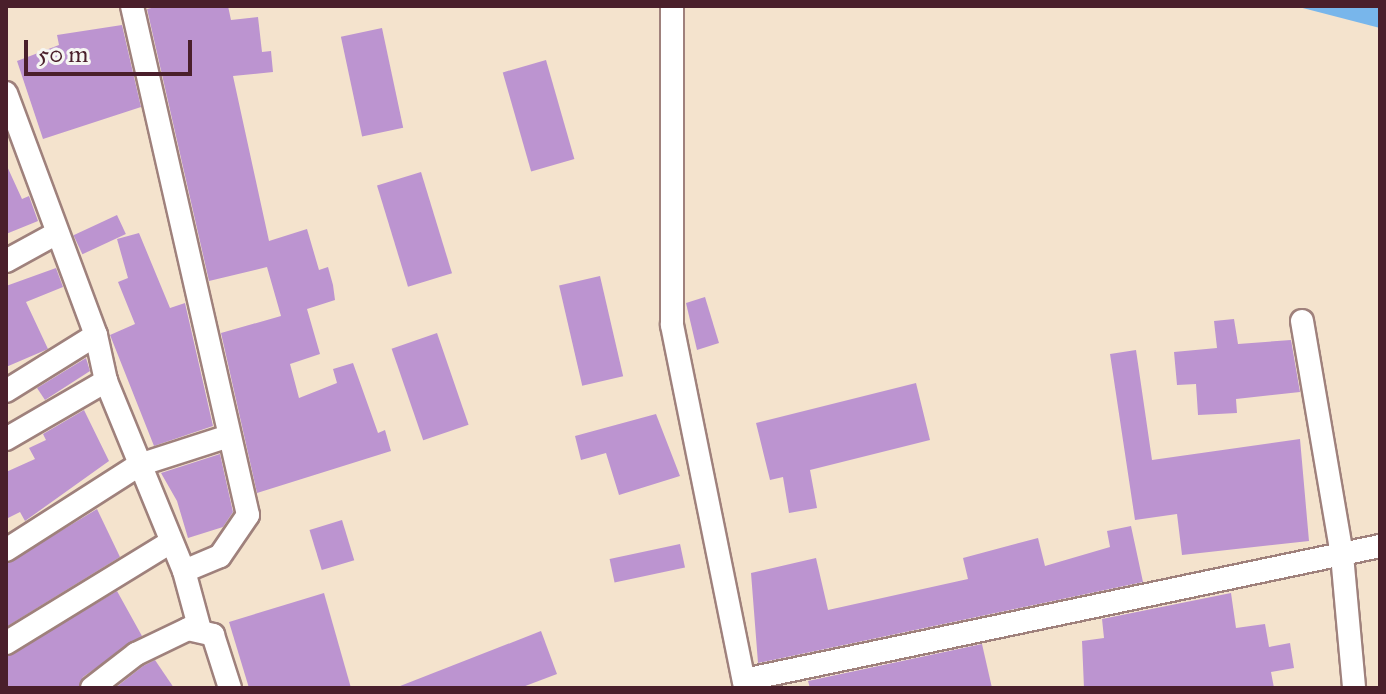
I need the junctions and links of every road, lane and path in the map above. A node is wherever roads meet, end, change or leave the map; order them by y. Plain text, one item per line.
1 (132, 6) edge
2 (672, 6) edge
3 (8, 102) edge
4 (57, 233) junction
5 (6, 261) edge
6 (1302, 321) dead end
7 (96, 335) junction
8 (106, 381) junction
9 (6, 391) edge
10 (229, 436) junction
11 (6, 439) edge
12 (139, 465) junction
13 (171, 542) junction
14 (1380, 546) edge
15 (6, 550) edge
16 (1342, 555) junction
17 (184, 571) junction
18 (200, 630) junction
19 (6, 643) edge
20 (744, 684) edge
21 (92, 688) edge
22 (230, 688) edge
23 (1354, 688) edge

1 - 10 street
2 - 20 street
3 - 4 street
4 - 5 street
4 - 7 street
6 - 16 street
7 - 8 street
7 - 9 street
8 - 11 street
8 - 12 street
10 - 12 street
10 - 17 street
12 - 13 street
12 - 15 street
13 - 17 street
13 - 19 street
14 - 16 street
16 - 20 street
16 - 23 street
17 - 18 street
18 - 21 street
18 - 22 street

